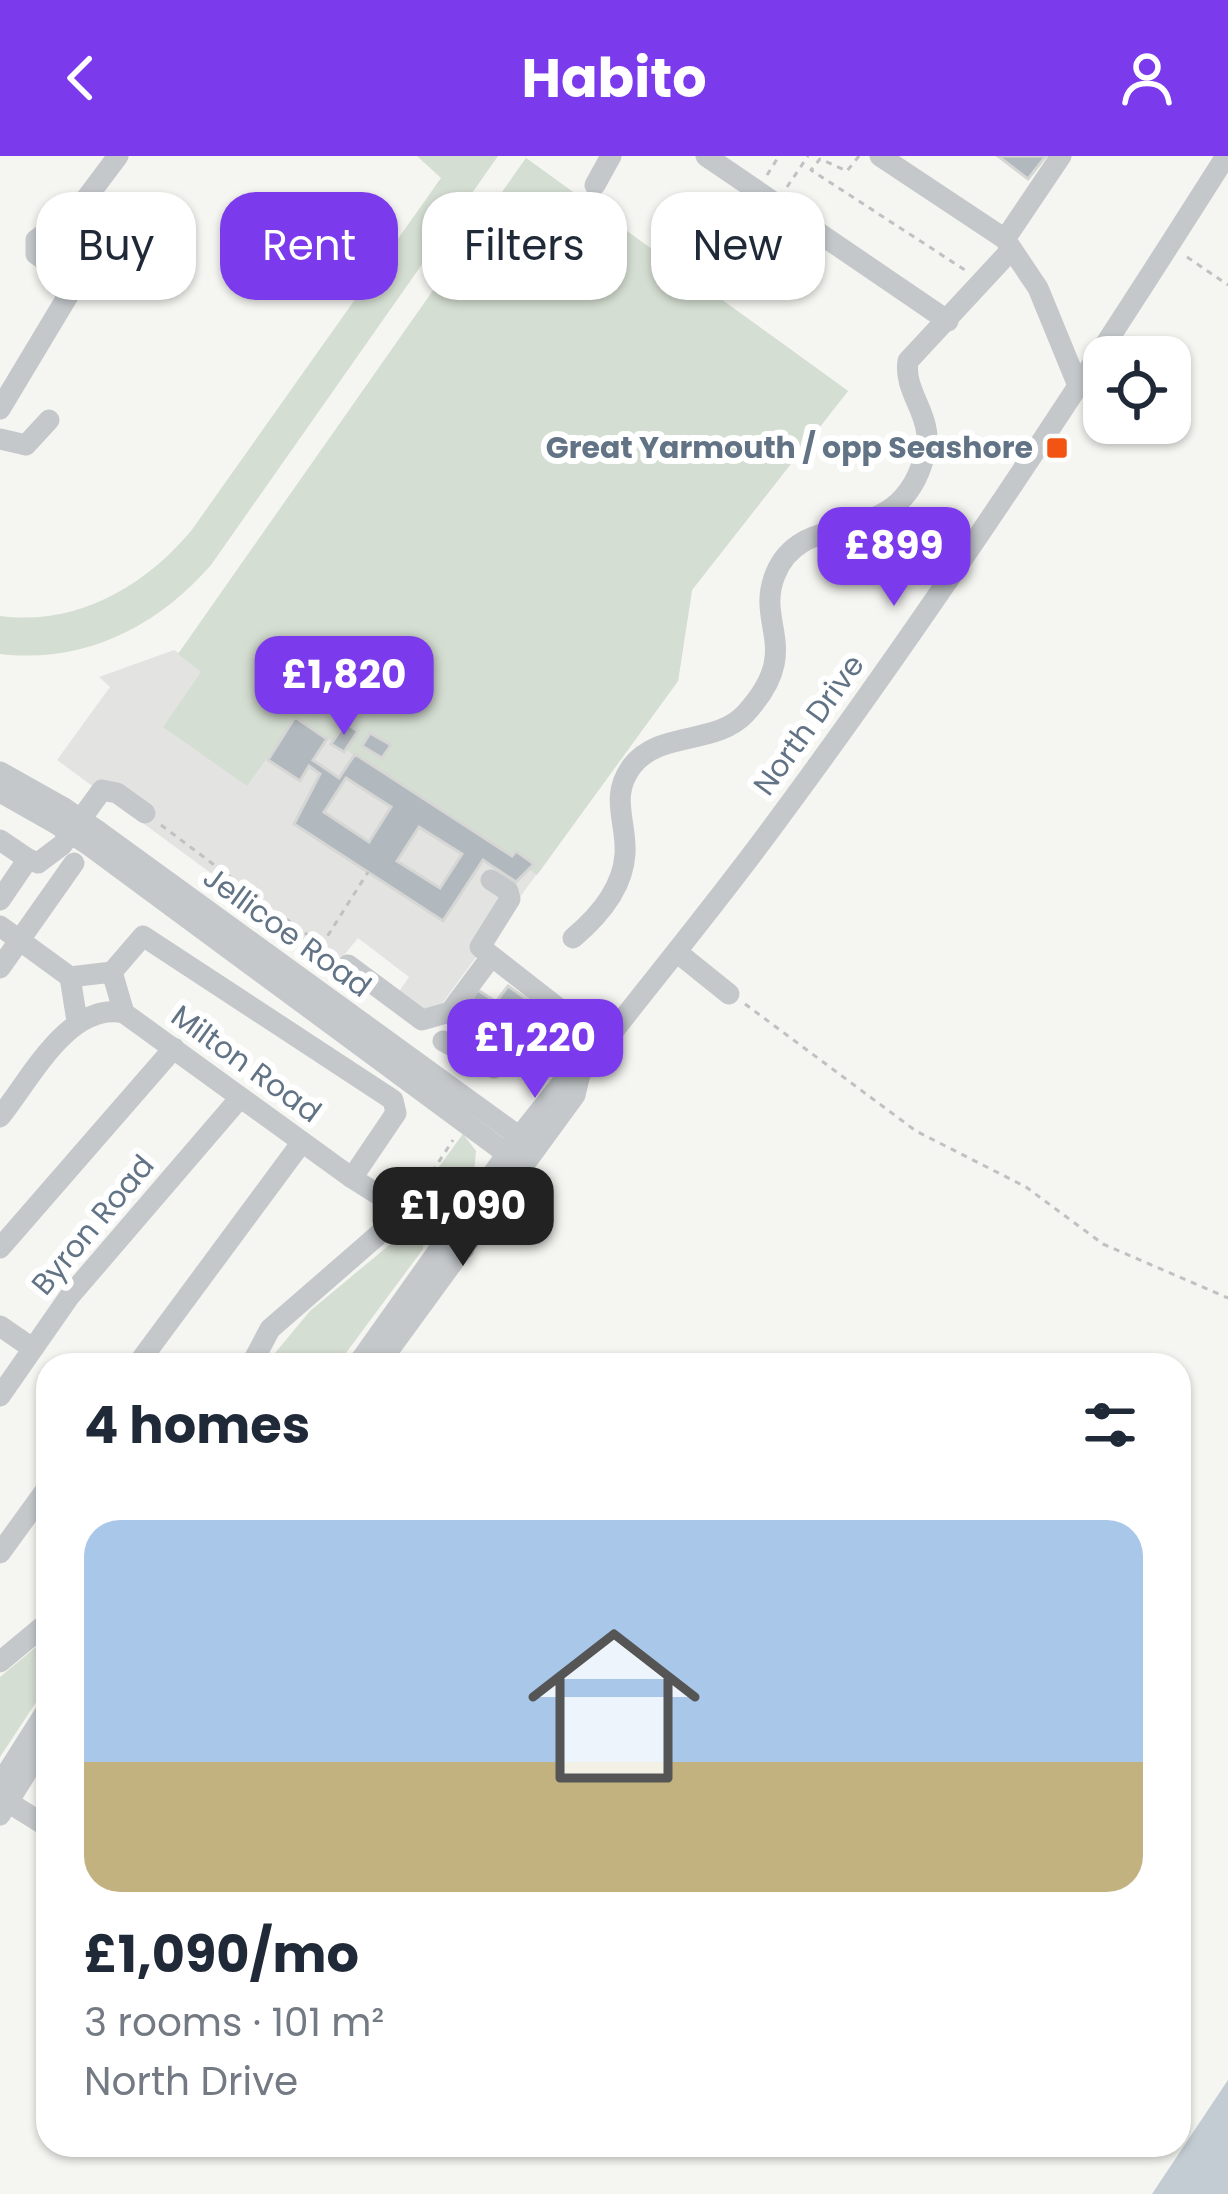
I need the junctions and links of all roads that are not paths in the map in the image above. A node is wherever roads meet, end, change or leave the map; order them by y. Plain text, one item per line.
1 (118, 156) edge
2 (611, 156) edge
3 (706, 156) edge
4 (880, 156) edge
5 (1061, 156) edge
6 (1226, 156) edge
7 (595, 185) dead end
8 (1008, 245) junction
9 (948, 321) junction
10 (1122, 336) edge
11 (1083, 384) edge
12 (1083, 402) edge
13 (0, 409) edge
14 (49, 420) dead end
15 (0, 440) edge
16 (0, 772) edge
17 (0, 792) edge
18 (145, 813) road end
19 (59, 815) junction
20 (94, 838) junction
21 (0, 840) edge
22 (28, 859) junction
23 (74, 863) dead end
24 (491, 880) dead end
25 (0, 899) edge
26 (0, 926) edge
27 (573, 938) dead end
28 (20, 940) junction
29 (678, 953) junction
30 (491, 957) junction
31 (332, 966) dead end
32 (0, 968) edge
33 (112, 972) junction
34 (70, 976) junction
35 (730, 994) road end
36 (559, 1009) junction
37 (124, 1013) junction
38 (77, 1022) junction
39 (443, 1041) dead end
40 (604, 1043) junction
41 (540, 1047) junction
42 (174, 1048) junction
43 (580, 1074) junction
44 (239, 1099) junction
45 (0, 1117) edge
46 (302, 1142) junction
47 (521, 1151) junction
48 (352, 1178) junction
49 (408, 1209) junction
50 (458, 1244) junction
51 (0, 1248) edge
52 (0, 1326) edge
53 (32, 1348) junction
54 (146, 1353) edge
55 (257, 1353) edge
56 (367, 1353) edge
57 (386, 1353) edge
58 (0, 1396) edge
59 (36, 1504) edge
60 (0, 1553) edge
61 (36, 1632) edge
62 (0, 1662) edge
63 (36, 1733) edge
64 (36, 1755) edge
65 (3, 1802) edge
66 (36, 1820) edge

1 - 13 street
2 - 7 street
3 - 9 street
4 - 8 street
5 - 8 street
6 - 10 street, North Drive
8 - 9 street
8 - 11 street
9 - 27 street
12 - 29 street, North Drive
14 - 15 street
16 - 19 street, Jellicoe Road
17 - 19 street, Jellicoe Road
18 - 22 street
19 - 20 street, Jellicoe Road, bridge
20 - 47 street, Jellicoe Road
20 - 47 street, Jellicoe Road
21 - 22 street
22 - 25 street
23 - 28 street
24 - 30 street
26 - 28 street
28 - 32 street
28 - 34 street
29 - 35 street
29 - 40 street, North Drive
30 - 31 street
30 - 36 street
33 - 34 street
33 - 37 street, Milton Road
33 - 48 street
34 - 38 street
36 - 40 street
36 - 41 street
37 - 38 street
37 - 42 street, Milton Road
38 - 45 street
39 - 41 street
40 - 43 street, North Drive
41 - 43 street
42 - 44 street, Milton Road
42 - 51 street
43 - 47 street, North Drive
44 - 46 street, Milton Road
44 - 53 street, Byron Road
46 - 48 street, Milton Road
46 - 54 street
47 - 50 street, North Drive
48 - 49 street, Milton Road
49 - 50 street, Milton Road
49 - 55 street
50 - 56 street, North Drive
50 - 57 street, North Drive
52 - 53 street
53 - 58 street, Byron Road
59 - 60 street
61 - 62 street
63 - 65 street
64 - 65 street
65 - 66 street

